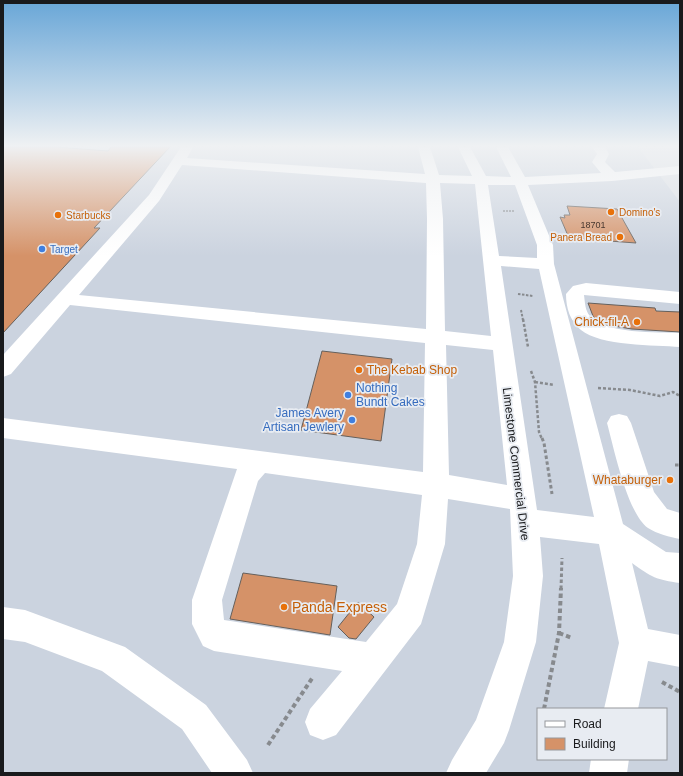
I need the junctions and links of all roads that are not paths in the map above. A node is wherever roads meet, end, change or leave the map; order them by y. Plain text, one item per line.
1 (163, 183) edge
2 (433, 183) edge
3 (480, 183) edge
4 (521, 183) edge
5 (490, 260) junction
6 (548, 273) junction
7 (680, 290) edge
8 (680, 298) edge
9 (65, 299) junction
10 (436, 336) junction
11 (680, 340) edge
12 (501, 344) junction
13 (3, 369) edge
14 (619, 423) dead end
15 (3, 428) edge
16 (260, 462) junction
17 (436, 485) junction
18 (523, 511) junction
19 (680, 526) edge
20 (611, 532) junction
21 (680, 568) edge
22 (3, 623) edge
23 (635, 643) junction
24 (680, 652) edge
25 (373, 659) junction
26 (621, 708) edge
27 (323, 722) dead end
28 (610, 760) edge
29 (234, 773) edge
30 (465, 773) edge
31 (608, 773) edge

1 - 9 street
2 - 10 street
3 - 5 street, Limestone Commercial Drive
4 - 6 street
5 - 6 street
5 - 12 street, Limestone Commercial Drive
6 - 7 street
6 - 20 street
8 - 11 street
9 - 10 street
9 - 13 street
10 - 12 street
10 - 17 street
12 - 18 street, Limestone Commercial Drive
14 - 19 street
15 - 16 street
16 - 17 street
16 - 25 street
17 - 18 street
17 - 25 street
18 - 20 street
18 - 30 street, Limestone Commercial Drive
20 - 21 street
20 - 23 street
22 - 29 street
23 - 24 street
23 - 26 street
25 - 27 street
28 - 31 street

